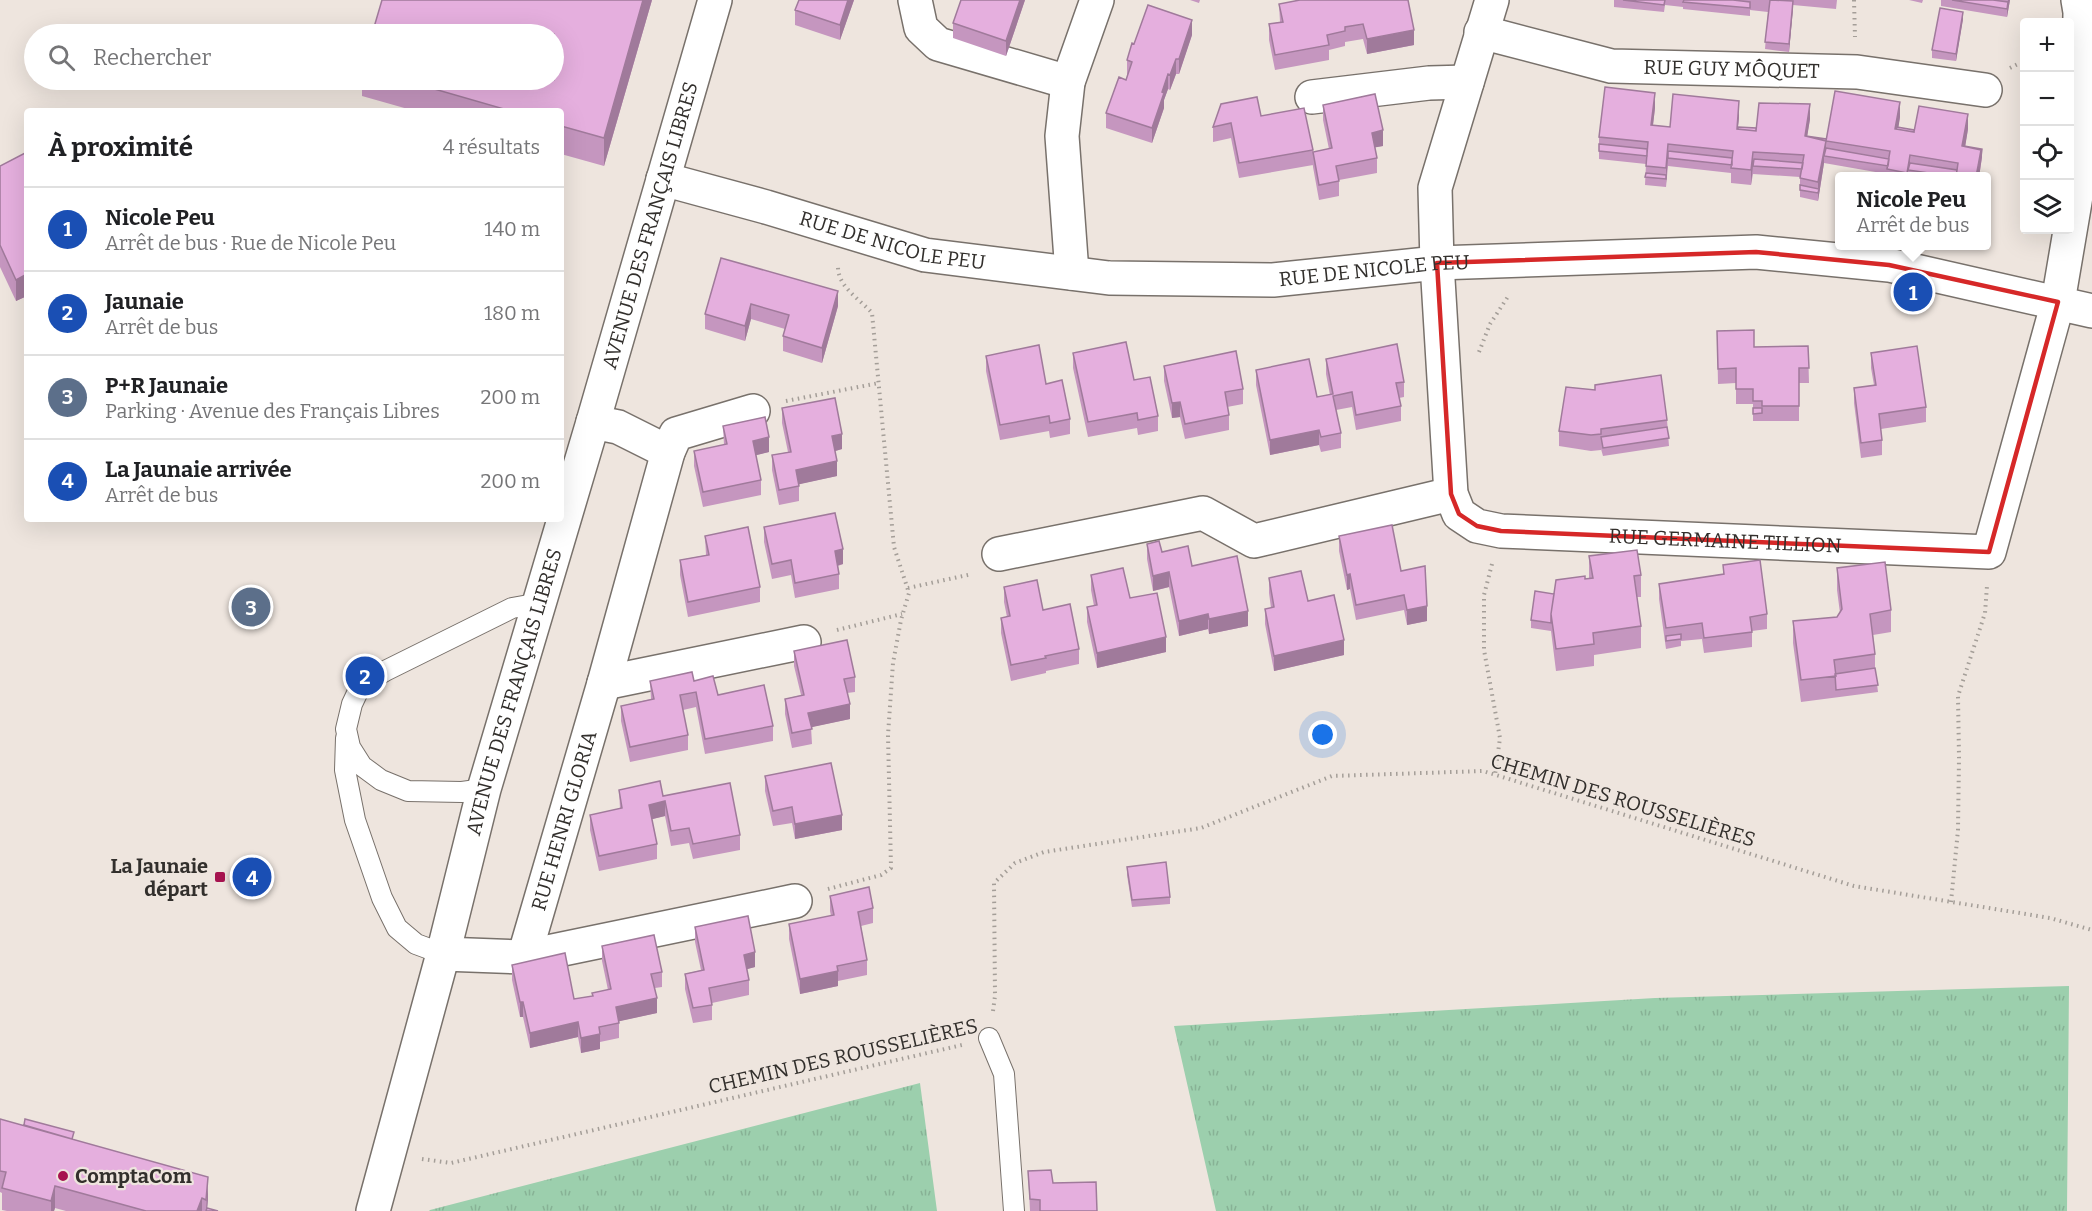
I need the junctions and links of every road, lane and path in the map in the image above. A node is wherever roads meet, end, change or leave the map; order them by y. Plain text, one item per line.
1 (715, 0) edge
2 (915, 0) edge
3 (1097, 0) edge
4 (1492, 0) edge
5 (1854, 0) edge
6 (2078, 0) edge
7 (1481, 32) junction
8 (1855, 43) dead end
9 (1068, 82) junction
10 (1467, 82) junction
11 (1985, 90) dead end
12 (1312, 97) dead end
13 (663, 179) junction
14 (839, 262) dead end
15 (1437, 263) junction
16 (1072, 273) junction
17 (1514, 288) dead end
18 (2058, 302) junction
19 (2092, 311) edge
20 (1477, 356) dead end
21 (879, 382) junction
22 (753, 411) joint
23 (593, 422) junction
24 (668, 452) junction
25 (1451, 494) junction
26 (564, 521) edge
27 (564, 522) edge
28 (1501, 531) junction
29 (1989, 552) junction
30 (999, 554) joint
31 (908, 588) junction
32 (540, 603) junction
33 (903, 613) junction
34 (804, 642) joint
35 (604, 683) junction
36 (346, 729) junction
37 (1495, 775) junction
38 (483, 789) junction
39 (795, 902) joint
40 (1951, 902) junction
41 (2092, 930) edge
42 (443, 954) junction
43 (524, 957) junction
44 (989, 1038) junction
45 (388, 1155) junction
46 (373, 1211) edge
47 (1014, 1211) edge

1 - 13 street, AVENUE DES FRANÇAIS LIBRES
2 - 9 street
3 - 9 street
4 - 7 street
5 - 8 path
6 - 18 street
7 - 10 street
7 - 11 street, RUE GUY MÔQUET
9 - 16 street
10 - 12 street
10 - 15 street
13 - 16 street, RUE DE NICOLE PEU
13 - 23 street, AVENUE DES FRANÇAIS LIBRES
14 - 21 path
15 - 16 street, RUE DE NICOLE PEU
15 - 18 street, RUE DE NICOLE PEU
15 - 25 street, RUE GERMAINE TILLION
17 - 20 path
18 - 19 street, RUE DE NICOLE PEU
18 - 29 street
21 - 22 path
21 - 31 path
22 - 24 street, RUE HENRI GLORIA
23 - 24 street
23 - 26 street, AVENUE DES FRANÇAIS LIBRES
24 - 35 street, RUE HENRI GLORIA
25 - 28 street, RUE GERMAINE TILLION
25 - 30 street
27 - 32 street, AVENUE DES FRANÇAIS LIBRES
28 - 29 street, RUE GERMAINE TILLION
28 - 37 path
29 - 40 path
30 - 31 path
31 - 33 path
32 - 36 lane
32 - 38 street, AVENUE DES FRANÇAIS LIBRES
33 - 34 path
33 - 39 path
34 - 35 street
35 - 43 street, RUE HENRI GLORIA
36 - 38 lane
36 - 42 lane
37 - 40 path, CHEMIN DES ROUSSELIÈRES
37 - 44 path, CHEMIN DES ROUSSELIÈRES
38 - 42 street, AVENUE DES FRANÇAIS LIBRES
39 - 43 street
40 - 41 path, CHEMIN DES ROUSSELIÈRES
42 - 43 street
42 - 45 street, AVENUE DES FRANÇAIS LIBRES
44 - 45 path, CHEMIN DES ROUSSELIÈRES
44 - 47 lane
45 - 46 street, AVENUE DES FRANÇAIS LIBRES

